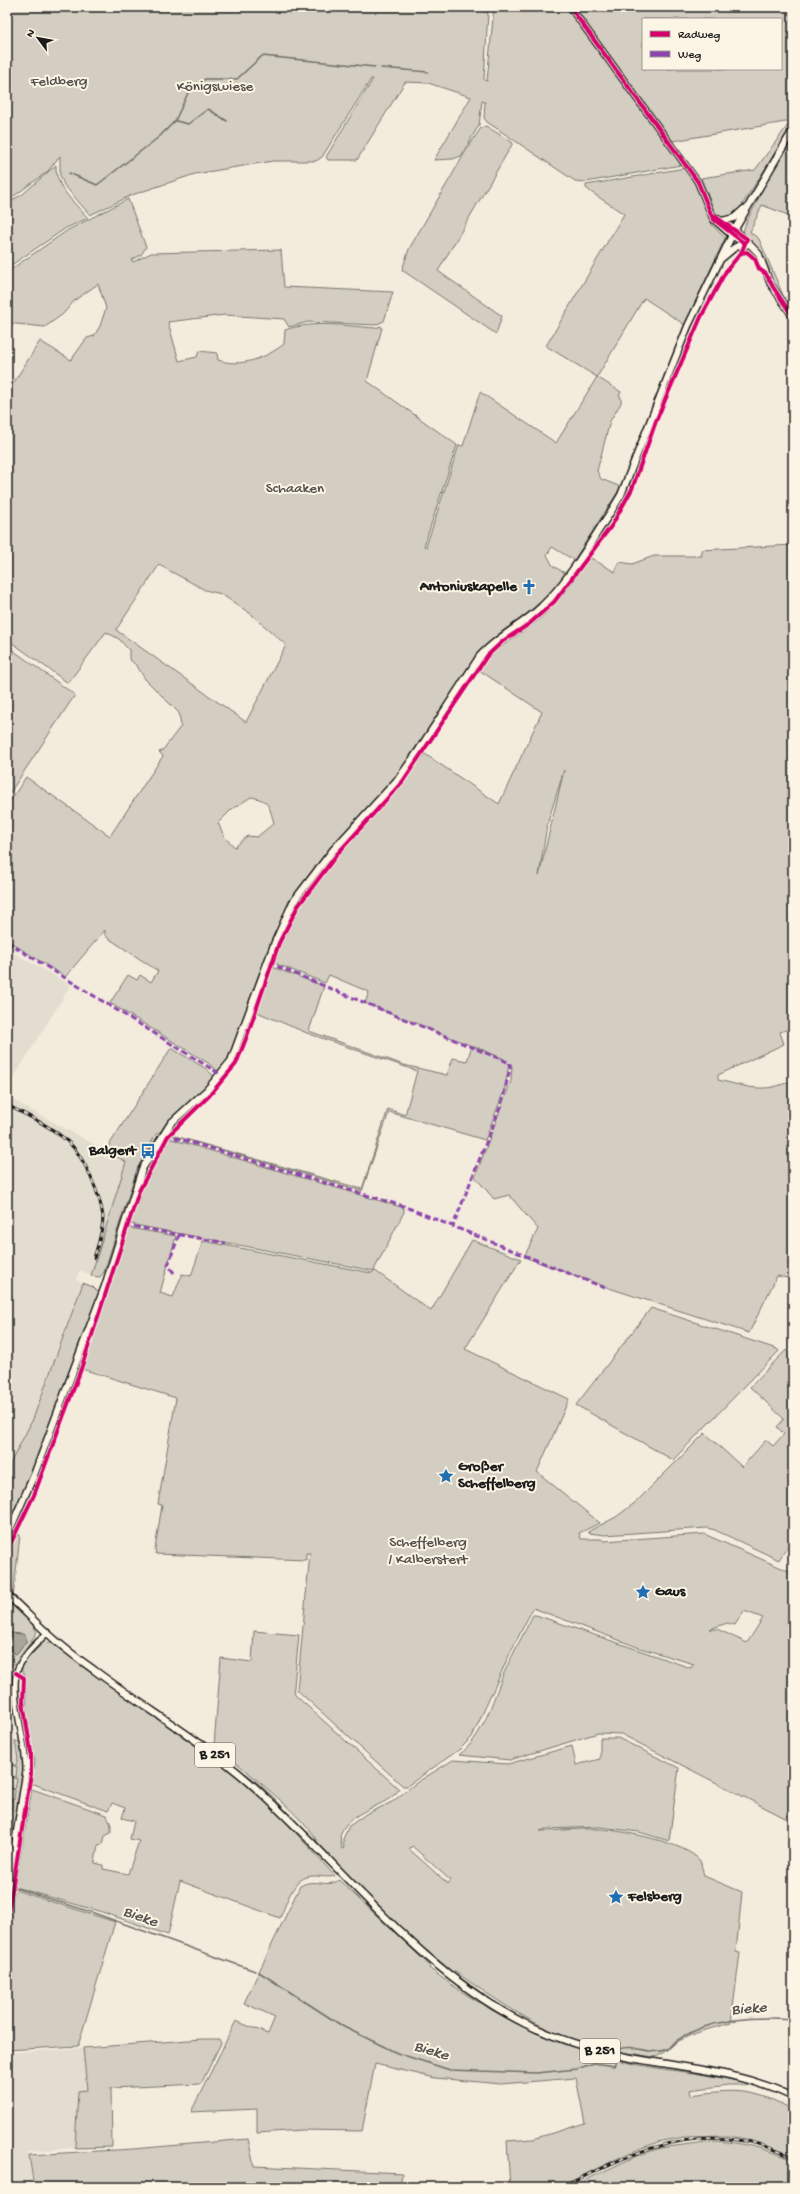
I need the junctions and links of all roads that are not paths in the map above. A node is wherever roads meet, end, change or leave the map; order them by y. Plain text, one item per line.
1 (570, 7) edge
2 (793, 130) edge
3 (748, 206) junction
4 (710, 213) junction
5 (722, 221) junction
6 (735, 230) junction
7 (732, 236) junction
8 (744, 243) junction
9 (756, 249) junction
10 (720, 260) junction
11 (793, 317) edge
12 (7, 1536) edge
13 (8, 1595) edge
14 (46, 1633) junction
15 (7, 1891) edge
16 (793, 2097) edge

1 - 4 street
2 - 3 main road
3 - 5 main road
3 - 6 main road
4 - 5 street
4 - 7 street
5 - 6 street
6 - 7 main road
6 - 9 main road
7 - 8 main road
7 - 10 main road
8 - 9 main road
8 - 10 main road
9 - 11 main road
10 - 12 main road
13 - 14 main road, B 251
14 - 15 street
14 - 16 main road, B 251

